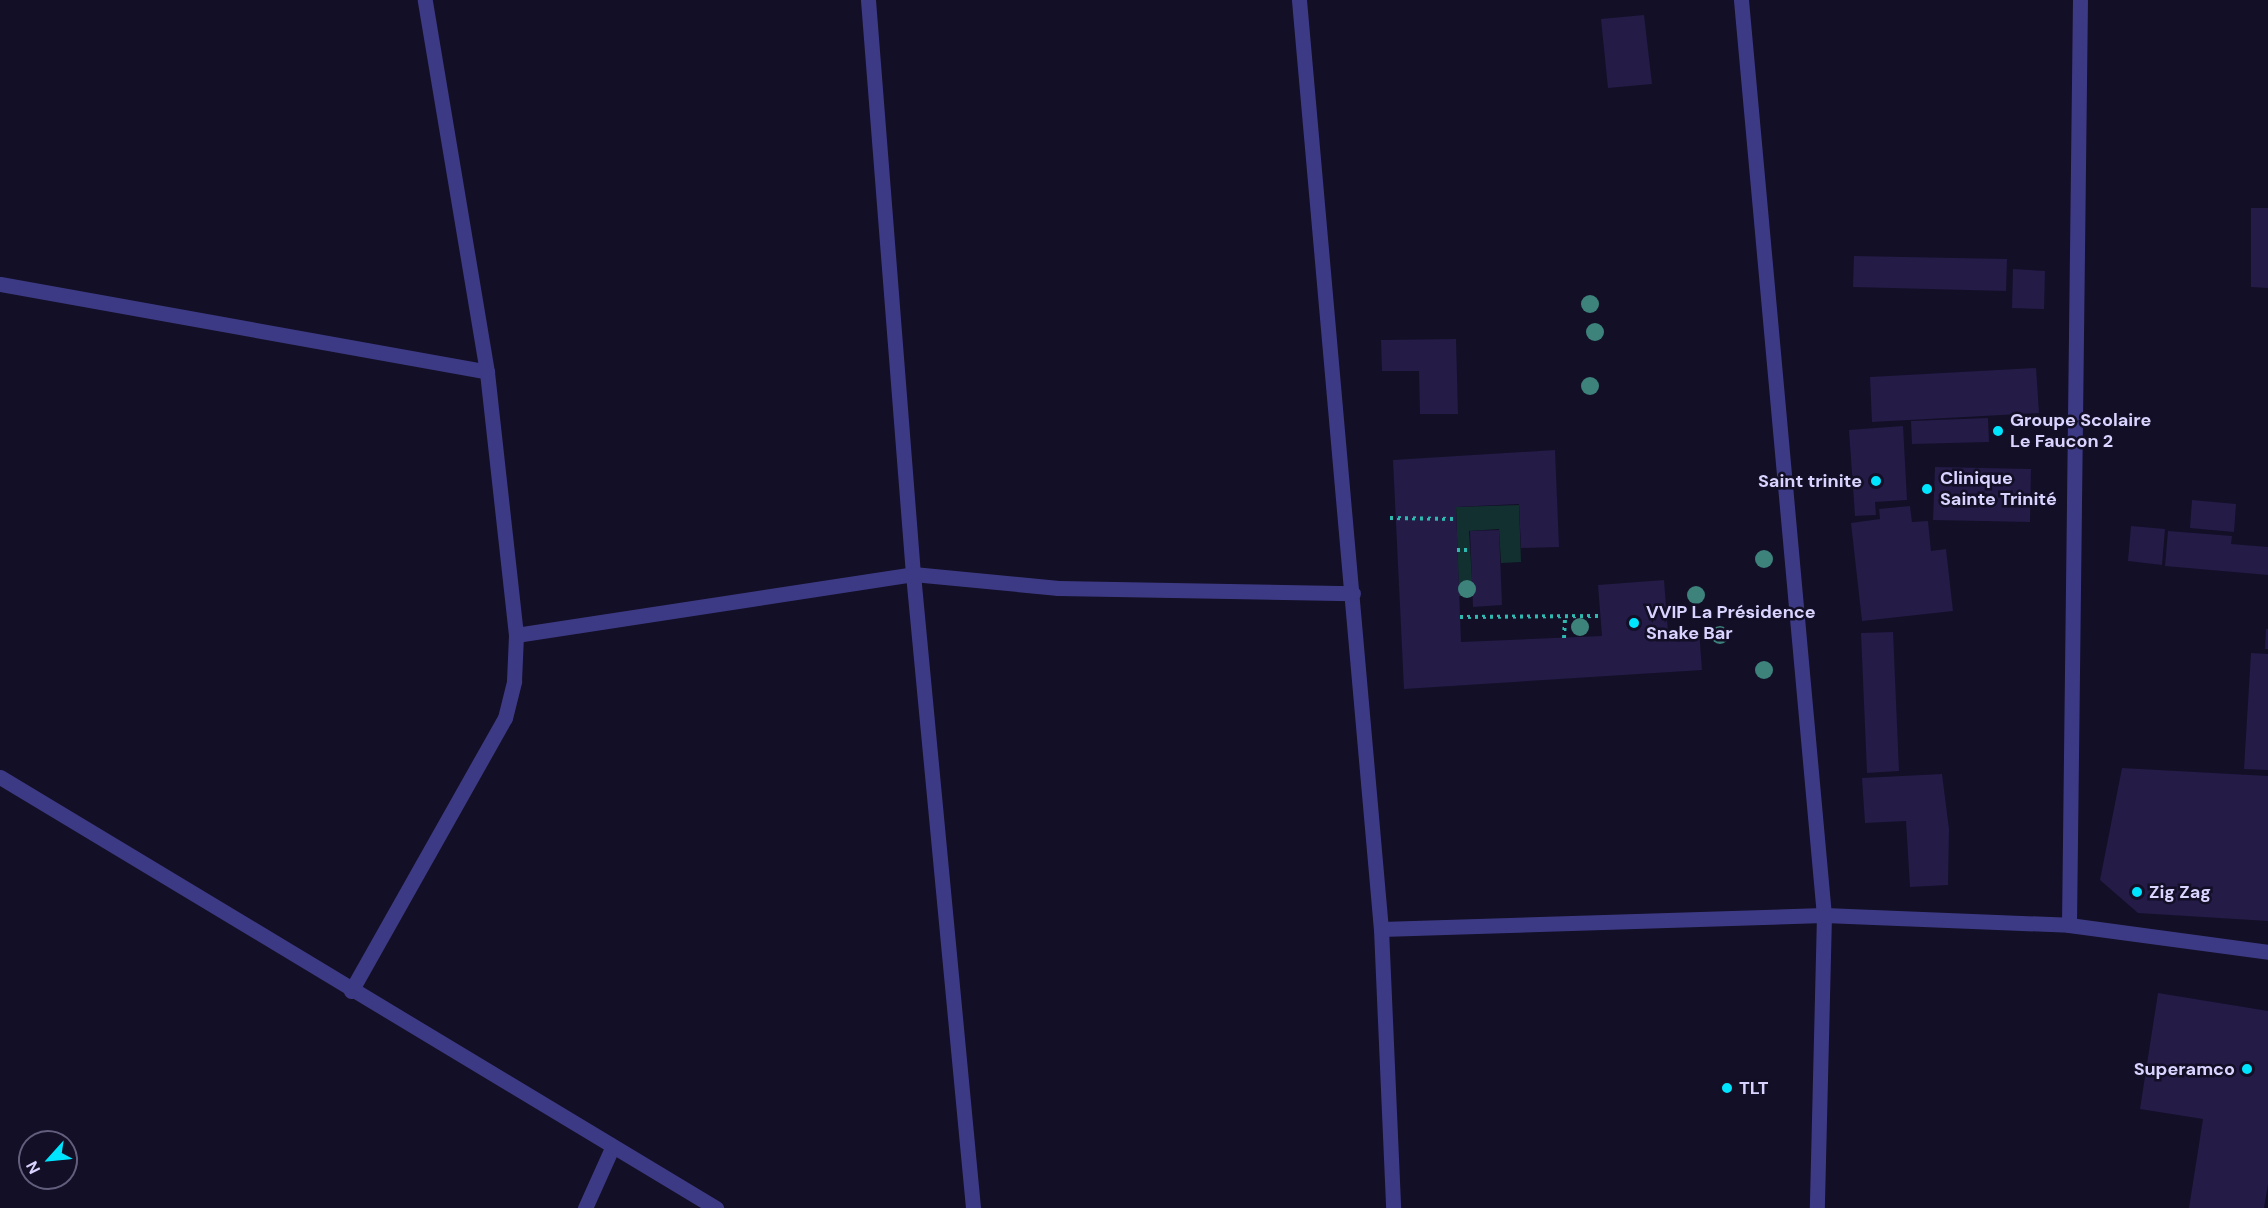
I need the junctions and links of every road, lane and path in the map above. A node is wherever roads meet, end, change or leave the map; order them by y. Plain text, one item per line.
1 (425, 0) edge
2 (868, 0) edge
3 (1299, 0) edge
4 (1741, 0) edge
5 (2080, 0) edge
6 (0, 284) edge
7 (487, 372) junction
8 (1390, 518) dead end
9 (1456, 519) dead end
10 (1457, 550) dead end
11 (1471, 550) dead end
12 (913, 574) junction
13 (1353, 593) junction
14 (1600, 616) dead end
15 (1460, 617) dead end
16 (1565, 617) junction
17 (516, 635) junction
18 (1564, 638) dead end
19 (0, 777) edge
20 (1824, 915) junction
21 (2069, 925) junction
22 (1381, 929) junction
23 (2268, 952) edge
24 (351, 991) junction
25 (612, 1148) junction
26 (585, 1208) edge
27 (716, 1208) edge
28 (973, 1208) edge
29 (1393, 1208) edge
30 (1817, 1208) edge

1 - 7 street
2 - 12 street
3 - 13 street
4 - 20 street
5 - 21 street
6 - 7 street
7 - 17 street
8 - 9 path
10 - 11 path
12 - 13 street
12 - 17 street
12 - 28 street
13 - 22 street
14 - 16 path
15 - 16 path
16 - 18 path
17 - 24 street
19 - 24 street
20 - 21 street
20 - 22 street
20 - 30 street
21 - 23 street
22 - 29 street
24 - 25 street
25 - 26 street
25 - 27 street

